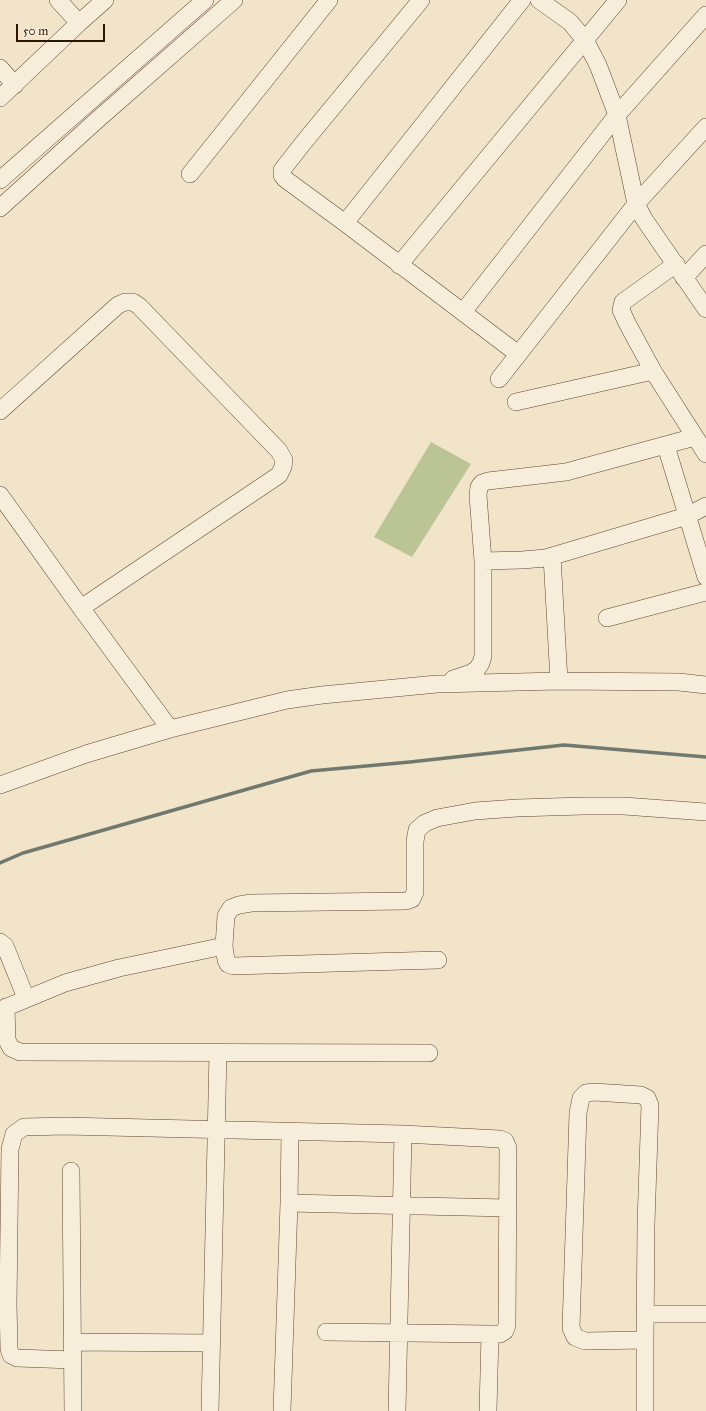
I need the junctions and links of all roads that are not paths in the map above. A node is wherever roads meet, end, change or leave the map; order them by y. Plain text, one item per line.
1 (58, 0) edge
2 (105, 0) edge
3 (204, 0) edge
4 (234, 0) edge
5 (329, 0) edge
6 (421, 0) edge
7 (522, 0) edge
8 (539, 0) edge
9 (618, 0) edge
10 (704, 21) edge
11 (78, 23) junction
12 (585, 40) junction
13 (0, 68) edge
14 (15, 85) junction
15 (0, 98) edge
16 (617, 115) junction
17 (706, 127) edge
18 (190, 174) dead end
19 (0, 180) edge
20 (636, 204) junction
21 (0, 208) edge
22 (345, 223) junction
23 (706, 254) edge
24 (399, 265) junction
25 (680, 271) junction
26 (706, 309) edge
27 (463, 312) junction
28 (518, 354) junction
29 (653, 371) junction
30 (499, 379) dead end
31 (516, 402) dead end
32 (0, 411) edge
33 (695, 437) junction
34 (666, 446) junction
35 (706, 454) edge
36 (0, 495) edge
37 (706, 506) edge
38 (687, 516) junction
39 (552, 556) junction
40 (482, 561) junction
41 (706, 578) edge
42 (706, 592) edge
43 (81, 608) junction
44 (607, 618) dead end
45 (559, 682) junction
46 (437, 684) junction
47 (706, 684) edge
48 (170, 729) junction
49 (0, 785) edge
50 (706, 812) edge
51 (0, 942) edge
52 (224, 946) junction
53 (438, 960) dead end
54 (26, 998) junction
55 (3, 1008) edge
56 (218, 1052) junction
57 (429, 1053) dead end
58 (215, 1130) junction
59 (290, 1132) junction
60 (403, 1134) junction
61 (71, 1171) dead end
62 (289, 1203) junction
63 (401, 1206) junction
64 (507, 1208) junction
65 (4, 1309) edge
66 (646, 1314) junction
67 (706, 1314) edge
68 (326, 1332) dead end
69 (398, 1334) junction
70 (490, 1334) junction
71 (645, 1340) junction
72 (72, 1342) junction
73 (212, 1343) junction
74 (73, 1360) junction
75 (73, 1411) edge
76 (210, 1411) edge
77 (282, 1411) edge
78 (397, 1411) edge
79 (488, 1411) edge
80 (645, 1411) edge

1 - 11 street
2 - 11 street
3 - 19 street
4 - 21 street
5 - 18 street
6 - 22 street
7 - 22 street
8 - 12 street
9 - 12 street
10 - 16 street
11 - 14 street
12 - 16 street
12 - 24 street
13 - 14 street
14 - 15 street
16 - 20 street
16 - 27 street
17 - 20 street
20 - 25 street
20 - 28 street
22 - 24 street
23 - 25 street
24 - 27 street
25 - 26 street
25 - 29 street
27 - 28 street
28 - 30 street
29 - 31 street
29 - 33 street
32 - 43 street
33 - 34 street
33 - 35 street
34 - 38 street
34 - 40 street
36 - 43 street
37 - 38 street
38 - 39 street
38 - 41 street
39 - 40 street
39 - 45 street
40 - 46 street
42 - 44 street
43 - 48 street
45 - 46 street
45 - 47 street
46 - 48 street
48 - 49 street
50 - 52 street
51 - 54 street
52 - 53 street
52 - 54 street
54 - 55 street
55 - 56 street
56 - 57 street
56 - 58 street
58 - 59 street
58 - 65 street
58 - 73 street
59 - 60 street
59 - 62 street
60 - 63 street
60 - 64 street
61 - 72 street
62 - 63 street
62 - 77 street
63 - 64 street
63 - 69 street
64 - 70 street
65 - 74 street
66 - 67 street
66 - 71 street
66 - 71 street
68 - 69 street
69 - 70 street
69 - 78 street
70 - 79 street
71 - 80 street
72 - 73 street
72 - 74 street
73 - 76 street
74 - 75 street

